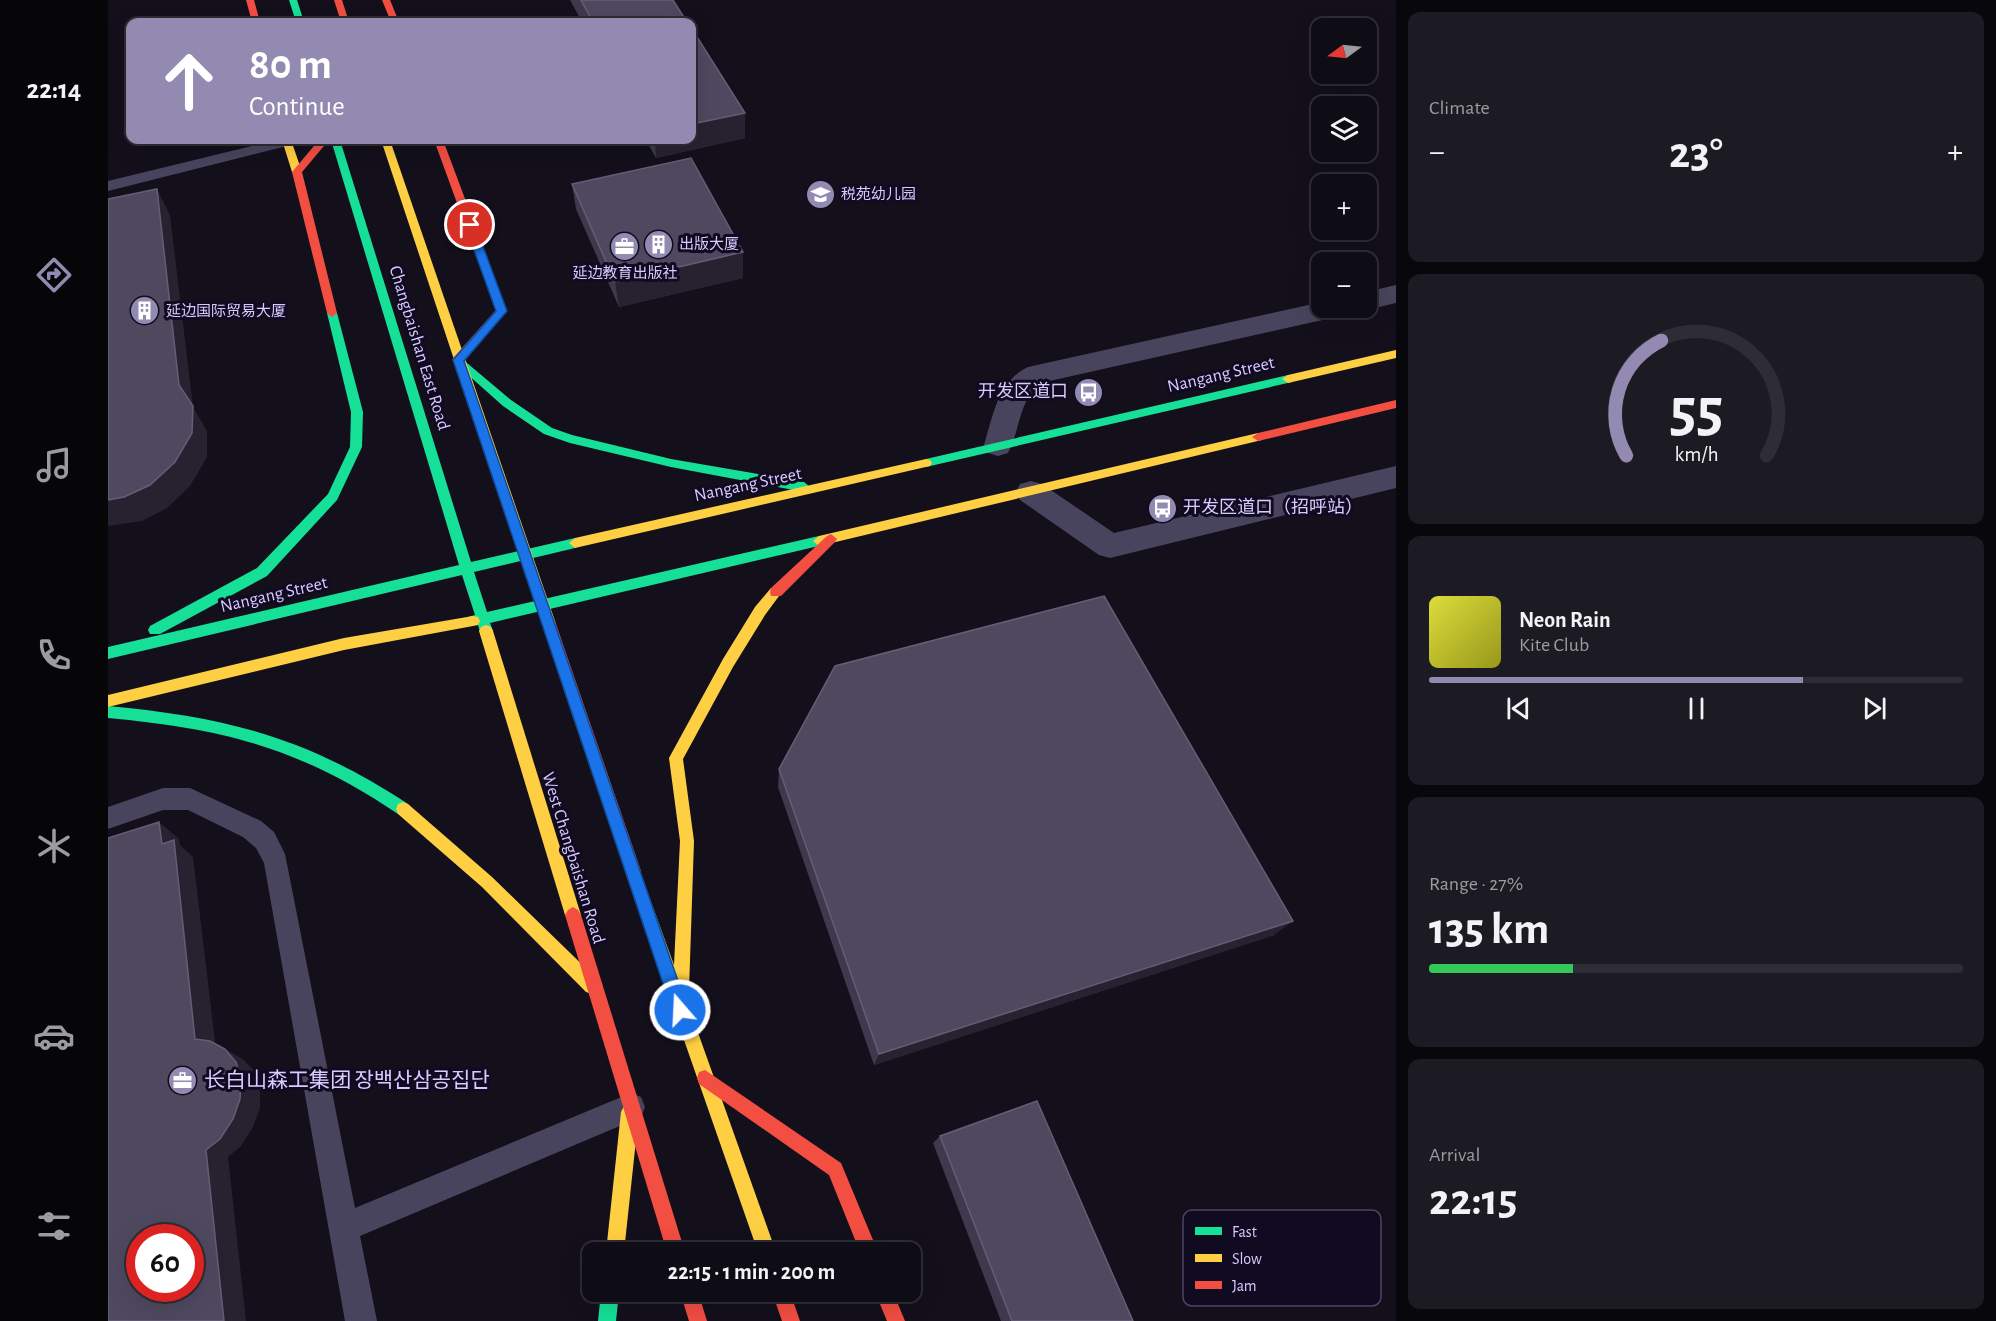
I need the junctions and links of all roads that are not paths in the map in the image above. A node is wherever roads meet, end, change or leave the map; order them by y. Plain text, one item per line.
1 (250, 0) edge
2 (293, 0) edge
3 (338, 0) edge
4 (386, 0) edge
5 (255, 18) edge
6 (299, 18) edge
7 (344, 18) edge
8 (393, 18) edge
9 (272, 144) edge
10 (289, 144) edge
11 (321, 144) edge
12 (336, 144) edge
13 (386, 144) edge
14 (439, 144) edge
15 (297, 172) junction
16 (108, 186) edge
17 (1396, 294) edge
18 (1377, 298) edge
19 (1311, 314) edge
20 (1396, 354) edge
21 (458, 360) junction
22 (1396, 404) edge
23 (998, 445) junction
24 (1396, 477) edge
25 (815, 489) junction
26 (1031, 492) junction
27 (833, 537) junction
28 (524, 554) junction
29 (468, 568) junction
30 (542, 606) junction
31 (483, 619) junction
32 (112, 652) edge
33 (108, 701) edge
34 (108, 712) edge
35 (108, 818) edge
36 (593, 988) junction
37 (680, 1010) junction
38 (705, 1078) junction
39 (631, 1107) junction
40 (344, 1228) junction
41 (616, 1242) edge
42 (673, 1242) edge
43 (763, 1242) edge
44 (865, 1242) edge
45 (609, 1302) edge
46 (691, 1302) edge
47 (784, 1302) edge
48 (888, 1302) edge
49 (361, 1321) edge
50 (607, 1321) edge
51 (698, 1321) edge
52 (791, 1321) edge
53 (896, 1321) edge

1 - 5 main road
2 - 6 main road
3 - 7 main road
4 - 8 main road
9 - 16 lane
10 - 15 main road
11 - 15 main road
12 - 29 main road, Changbaishan East Road
13 - 21 main road, Changbaishan East Road
14 - 21 main road, Changbaishan East Road
15 - 32 main road
17 - 18 street
19 - 23 street
20 - 23 main road, Nangang Street
21 - 25 main road
21 - 28 main road, Changbaishan East Road
22 - 26 main road
23 - 25 main road, Nangang Street
24 - 26 street
25 - 28 main road, Nangang Street
26 - 27 main road
27 - 30 main road
27 - 37 main road
28 - 29 main road, Nangang Street
28 - 30 main road, Changbaishan East Road
29 - 31 main road, Changbaishan East Road
29 - 32 main road, Nangang Street
30 - 31 main road
30 - 37 main road
31 - 33 main road
31 - 36 main road, West Changbaishan Road
34 - 36 main road
35 - 40 lane
36 - 39 main road, West Changbaishan Road
37 - 38 main road
38 - 43 main road
38 - 44 main road
39 - 40 lane
39 - 41 main road, West Changbaishan Road
39 - 42 main road, West Changbaishan Road
40 - 49 lane
45 - 50 main road
46 - 51 main road
47 - 52 main road
48 - 53 main road

